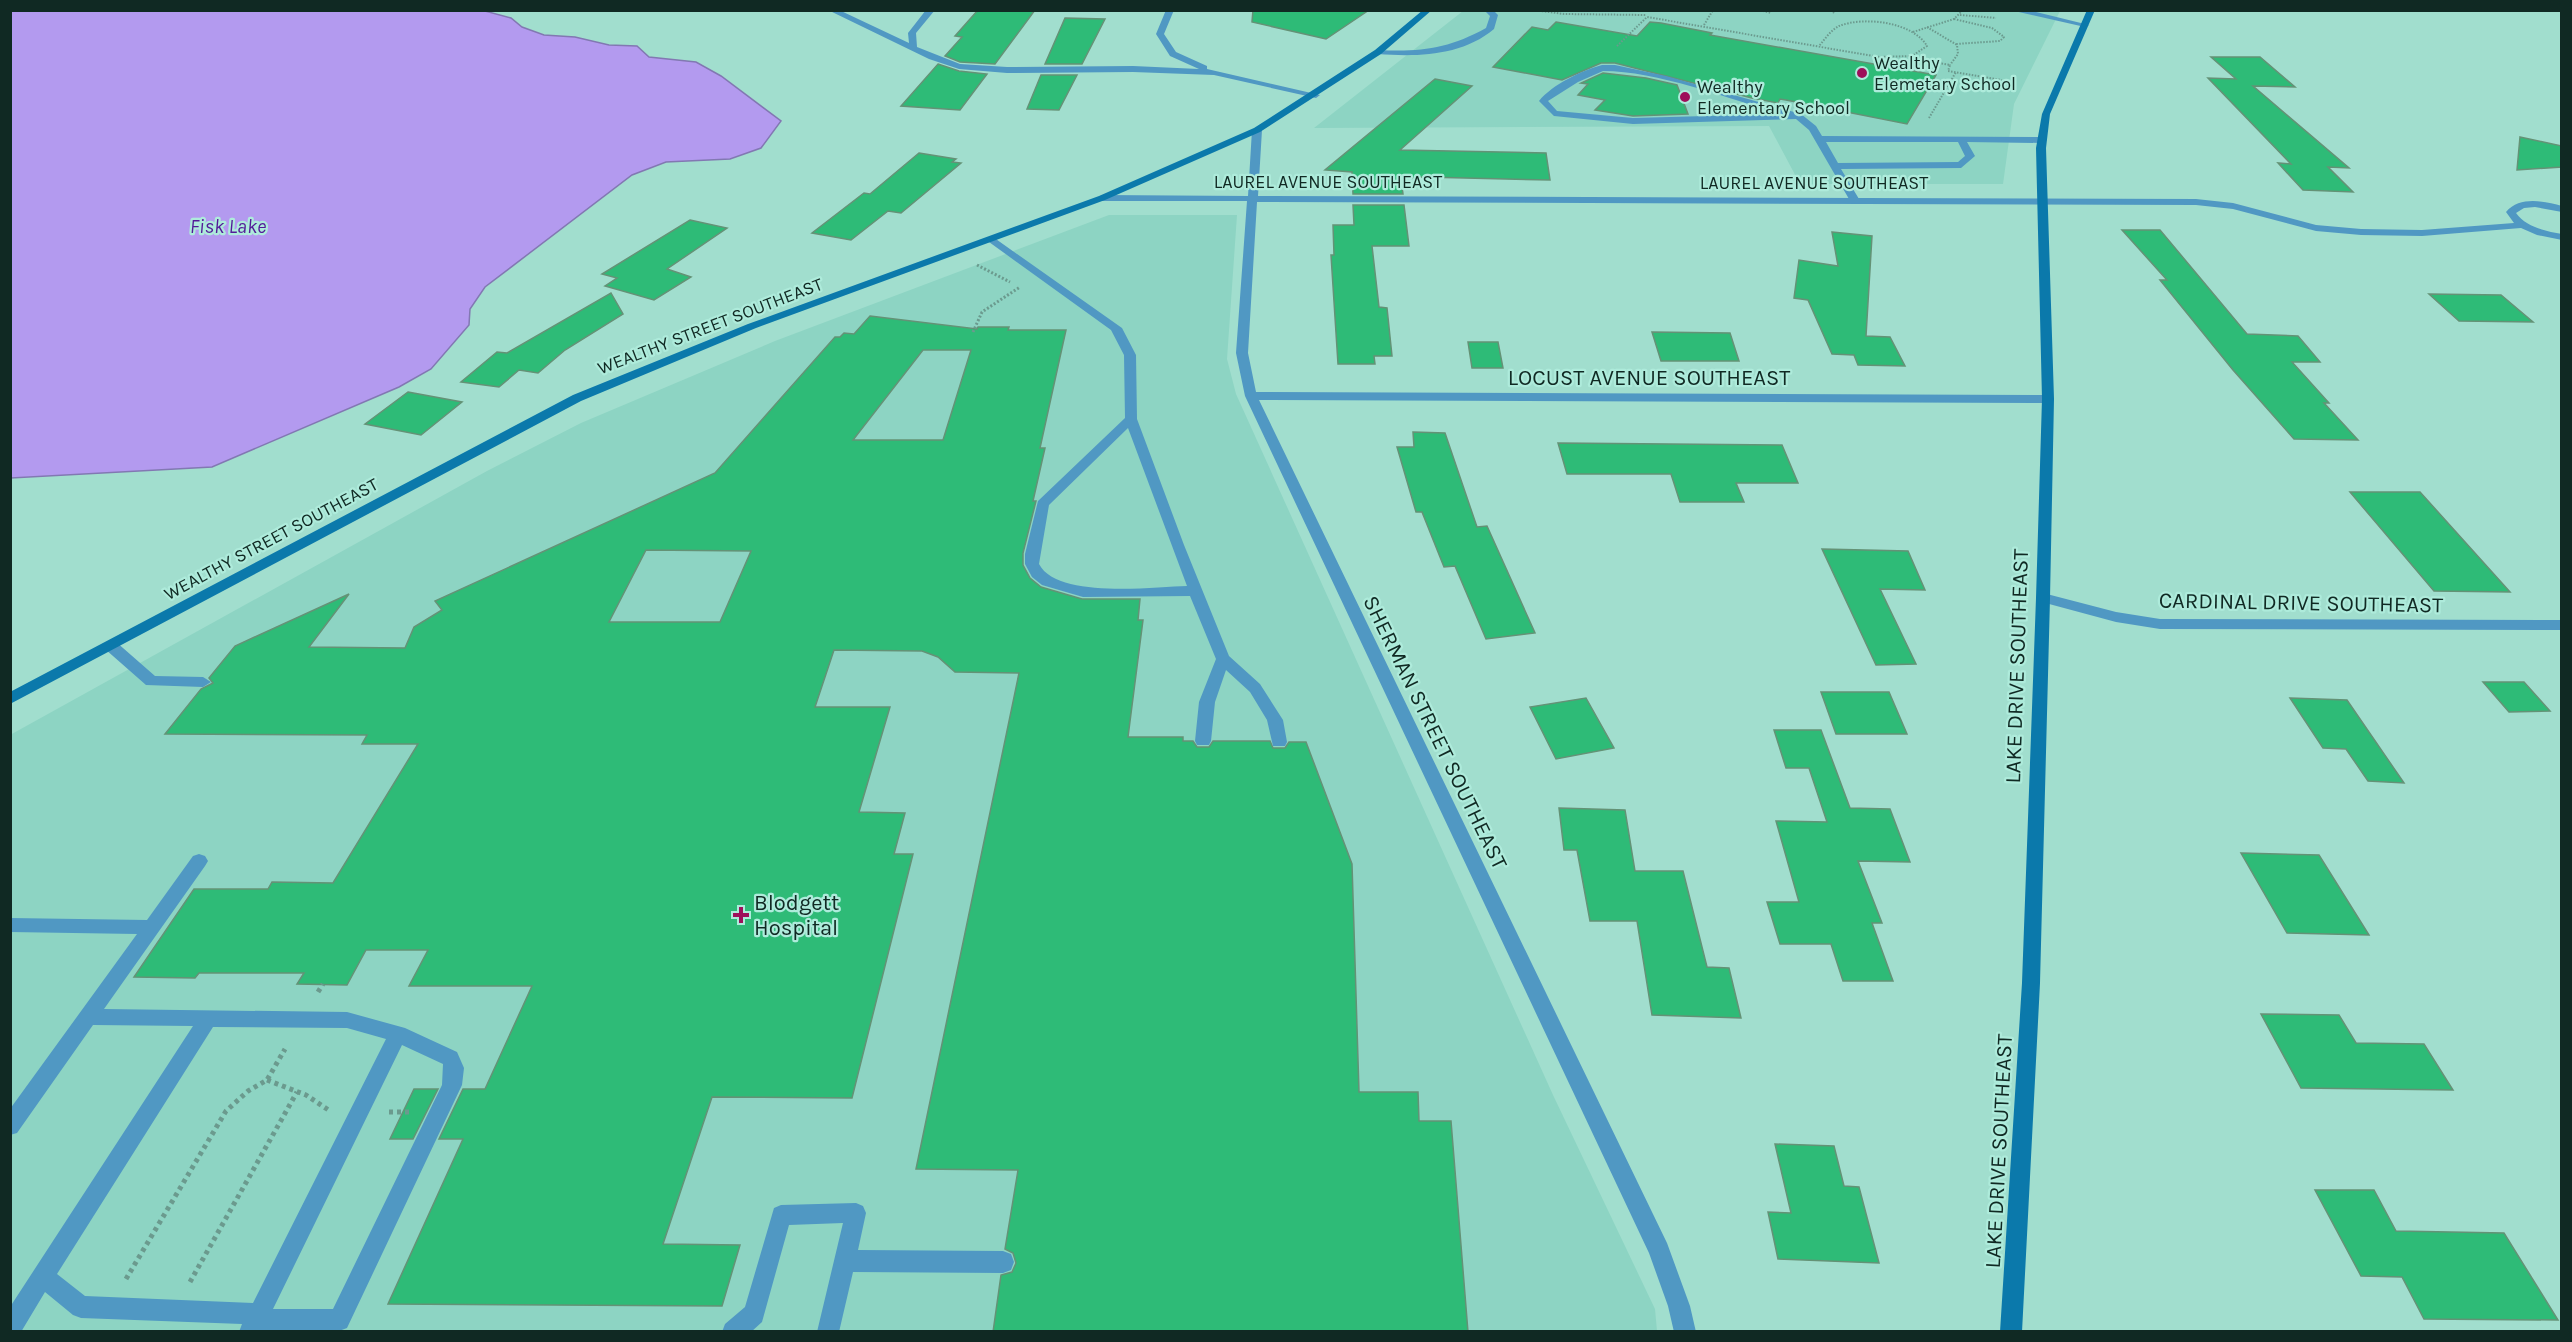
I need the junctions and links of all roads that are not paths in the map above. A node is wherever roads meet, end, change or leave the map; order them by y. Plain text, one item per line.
1 (832, 10) edge
2 (931, 10) edge
3 (1170, 10) edge
4 (1428, 10) edge
5 (1488, 10) edge
6 (2014, 10) edge
7 (2091, 10) edge
8 (2085, 25) junction
9 (913, 46) junction
10 (1378, 52) junction
11 (1214, 72) junction
12 (1316, 94) junction
13 (1798, 116) junction
14 (1257, 130) junction
15 (1960, 138) junction
16 (1819, 139) junction
17 (2042, 140) junction
18 (1835, 166) junction
19 (1102, 198) junction
20 (1253, 199) junction
21 (1854, 199) junction
22 (2043, 200) junction
23 (2562, 209) edge
24 (2523, 225) junction
25 (2562, 237) edge
26 (993, 240) junction
27 (1251, 396) junction
28 (2048, 399) junction
29 (1131, 419) junction
30 (1197, 591) junction
31 (2043, 598) junction
32 (2562, 625) edge
33 (110, 645) junction
34 (1223, 659) junction
35 (203, 682) dead end
36 (10, 699) edge
37 (1203, 741) dead end
38 (1279, 742) dead end
39 (199, 861) dead end
40 (10, 926) edge
41 (152, 927) junction
42 (88, 1017) junction
43 (209, 1017) junction
44 (398, 1034) junction
45 (10, 1126) edge
46 (845, 1261) junction
47 (1003, 1262) dead end
48 (43, 1277) junction
49 (255, 1322) edge
50 (342, 1326) edge
51 (10, 1328) edge
52 (733, 1332) edge
53 (828, 1332) edge
54 (1686, 1332) edge
55 (2011, 1332) edge

1 - 9 street
2 - 9 street
3 - 11 street
4 - 10 main road, WEALTHY STREET SOUTHEAST
5 - 10 street
6 - 8 street
7 - 8 main road, LAKE DRIVE SOUTHEAST
8 - 17 main road, LAKE DRIVE SOUTHEAST
9 - 11 street
10 - 12 main road, WEALTHY STREET SOUTHEAST
11 - 12 street
12 - 14 main road, WEALTHY STREET SOUTHEAST
13 - 13 street
13 - 16 street
14 - 19 main road, WEALTHY STREET SOUTHEAST
14 - 20 street, SHERMAN STREET SOUTHEAST
15 - 16 street
15 - 17 street
15 - 18 street
16 - 18 street
17 - 22 main road, LAKE DRIVE SOUTHEAST
18 - 21 street
19 - 20 street, LAUREL AVENUE SOUTHEAST
19 - 26 main road, WEALTHY STREET SOUTHEAST
20 - 21 street, LAUREL AVENUE SOUTHEAST
20 - 27 street, SHERMAN STREET SOUTHEAST
21 - 22 street, LAUREL AVENUE SOUTHEAST
22 - 24 street, LAUREL AVENUE SOUTHEAST
22 - 28 main road, LAKE DRIVE SOUTHEAST
23 - 24 street
24 - 25 street, LAUREL AVENUE SOUTHEAST
26 - 29 street
26 - 33 main road, WEALTHY STREET SOUTHEAST
27 - 28 street, LOCUST AVENUE SOUTHEAST
27 - 54 street, SHERMAN STREET SOUTHEAST
28 - 31 main road, LAKE DRIVE SOUTHEAST
29 - 30 street
29 - 30 street
30 - 34 street
31 - 32 street, CARDINAL DRIVE SOUTHEAST
31 - 55 main road, LAKE DRIVE SOUTHEAST
33 - 35 street
33 - 36 main road, WEALTHY STREET SOUTHEAST
34 - 37 street
34 - 38 street
39 - 41 street
40 - 41 street
41 - 42 street
42 - 43 street
42 - 45 street
43 - 44 street
43 - 48 street
44 - 49 street
44 - 50 street
46 - 47 street
46 - 52 street
46 - 53 street
48 - 49 street
48 - 51 street
49 - 50 street

